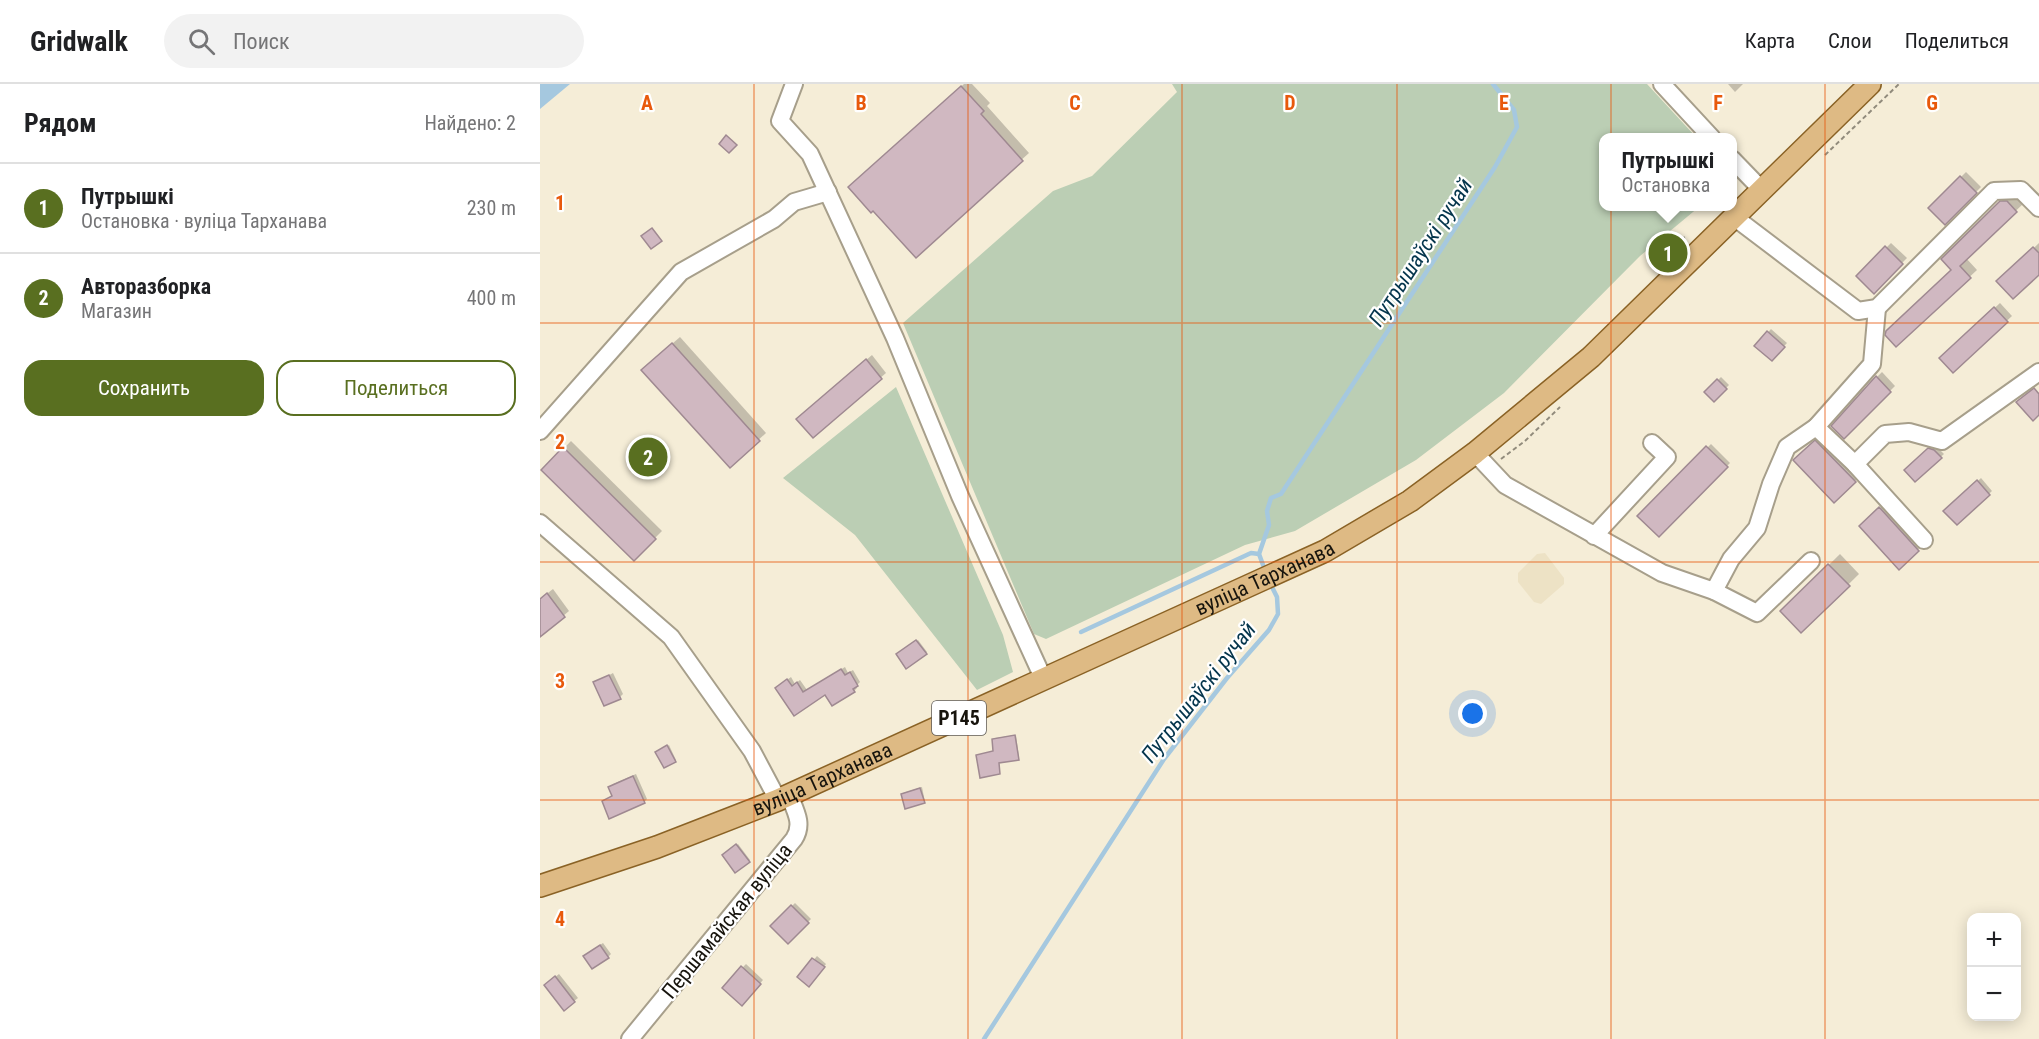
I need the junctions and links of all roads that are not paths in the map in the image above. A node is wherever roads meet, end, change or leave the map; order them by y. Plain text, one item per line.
1 (794, 84) edge
2 (1662, 84) edge
3 (1870, 84) edge
4 (1707, 133) edge
5 (1737, 164) edge
6 (1762, 190) junction
7 (828, 192) junction
8 (2039, 208) edge
9 (1734, 217) junction
10 (1877, 308) junction
11 (2039, 372) edge
12 (1816, 427) junction
13 (540, 431) edge
14 (1652, 443) dead end
15 (1476, 453) junction
16 (1855, 464) junction
17 (540, 523) edge
18 (1594, 536) junction
19 (1924, 540) dead end
20 (1811, 561) dead end
21 (1714, 591) junction
22 (1044, 680) junction
23 (783, 797) junction
24 (540, 886) edge
25 (630, 1039) edge

1 - 7 street
2 - 4 street
3 - 6 main road, вуліца Тарханава / Р145
5 - 6 street
6 - 9 main road, вуліца Тарханава / Р145
7 - 13 street
7 - 22 street
8 - 10 street
9 - 10 street
9 - 15 main road, вуліца Тарханава / Р145
10 - 12 street
11 - 16 street
12 - 16 street
12 - 21 street
14 - 18 street
15 - 18 street
15 - 22 main road, вуліца Тарханава / Р145
16 - 19 street
17 - 23 street, Першамайская вуліца
18 - 21 street
20 - 21 street
22 - 23 main road, вуліца Тарханава / Р145
23 - 24 main road, вуліца Тарханава / Р145
23 - 25 street, Першамайская вуліца

